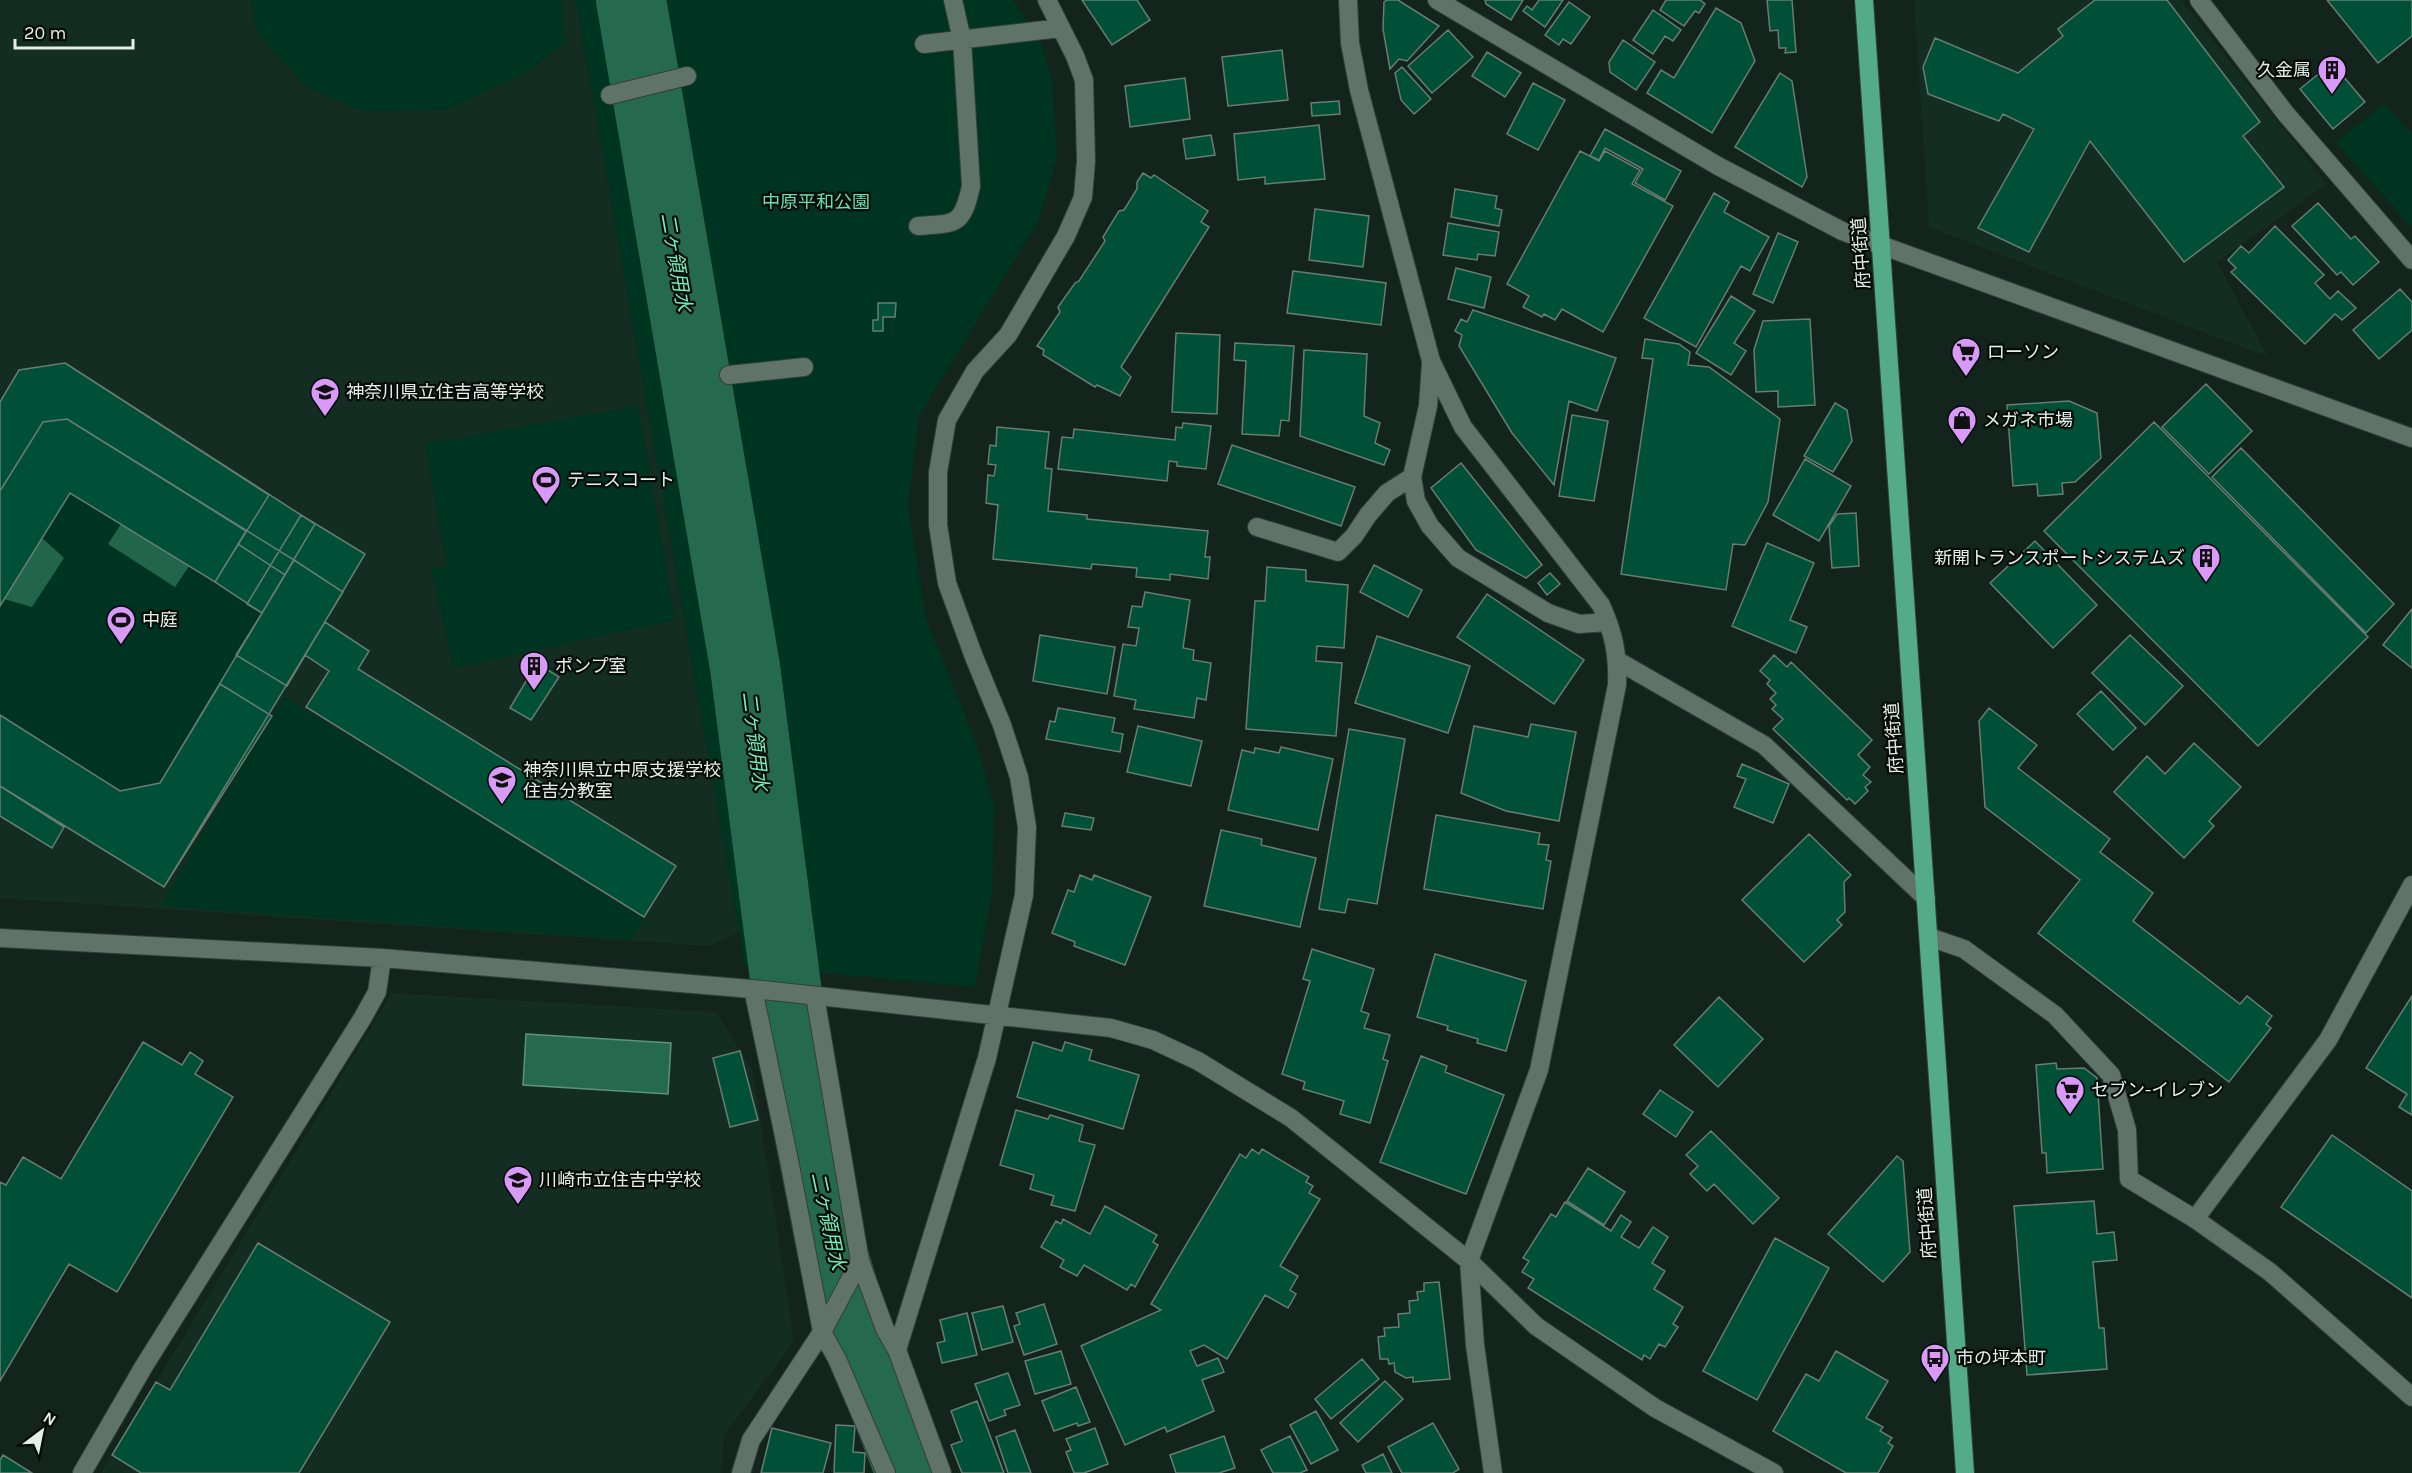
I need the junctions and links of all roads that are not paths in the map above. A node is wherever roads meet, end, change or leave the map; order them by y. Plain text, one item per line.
1 (953, 0) edge
2 (1047, 0) edge
3 (1348, 0) edge
4 (1437, 0) edge
5 (1864, 0) edge
6 (2199, 0) edge
7 (1061, 28) junction
8 (962, 40) junction
9 (924, 44) dead end
10 (687, 76) dead end
11 (610, 95) dead end
12 (918, 226) dead end
13 (1882, 246) junction
14 (2412, 260) edge
15 (1431, 361) junction
16 (804, 367) dead end
17 (729, 375) dead end
18 (2412, 438) edge
19 (1412, 477) junction
20 (1257, 527) dead end
21 (1608, 621) junction
22 (1618, 661) junction
23 (2412, 885) edge
24 (1926, 898) junction
25 (1929, 937) junction
26 (0, 938) edge
27 (382, 958) junction
28 (758, 990) junction
29 (811, 995) junction
30 (996, 1014) junction
31 (2195, 1219) junction
32 (1469, 1260) junction
33 (860, 1261) junction
34 (822, 1332) junction
35 (897, 1350) junction
36 (2412, 1397) edge
37 (82, 1473) edge
38 (741, 1473) edge
39 (886, 1473) edge
40 (942, 1473) edge
41 (1494, 1473) edge
42 (1774, 1473) edge
43 (1965, 1473) edge

1 - 8 street
2 - 7 street
3 - 15 street
4 - 13 street
5 - 13 highway, 府中街道
6 - 14 street
7 - 8 street
7 - 30 street
8 - 9 street
8 - 12 street
10 - 11 street
13 - 18 street
13 - 24 highway, 府中街道
15 - 19 street
15 - 21 street
16 - 17 street
19 - 20 street
19 - 21 street
21 - 22 street
22 - 24 street
22 - 32 street
23 - 31 street
24 - 25 highway, 府中街道
25 - 31 street
25 - 43 highway, 府中街道
26 - 27 street
27 - 28 street
27 - 37 street
28 - 29 street
28 - 34 street
29 - 30 street
29 - 33 street
30 - 32 street
30 - 35 street
31 - 36 street
32 - 41 street
32 - 42 street
33 - 34 street
33 - 35 street
34 - 38 street
34 - 39 street
35 - 40 street

